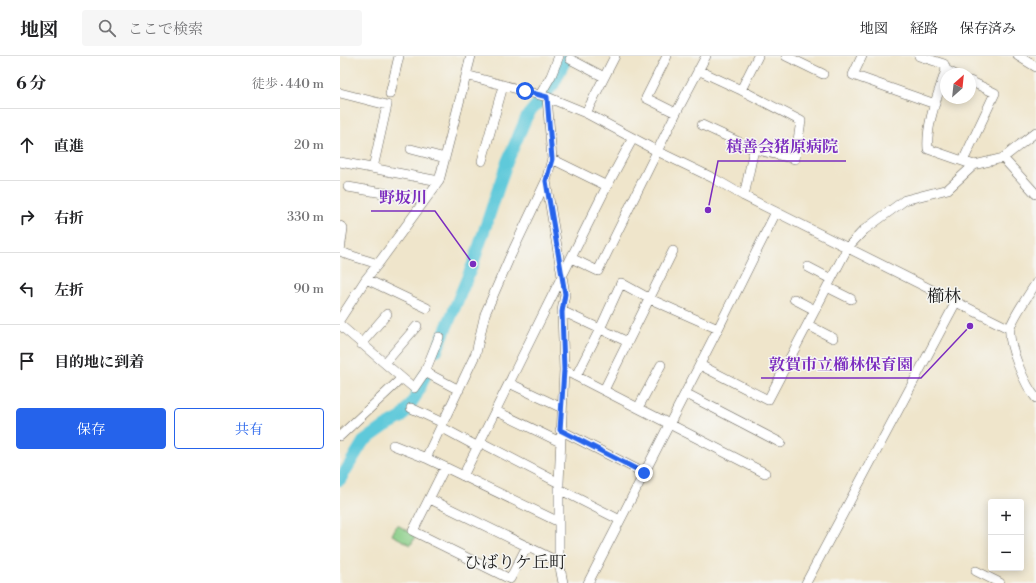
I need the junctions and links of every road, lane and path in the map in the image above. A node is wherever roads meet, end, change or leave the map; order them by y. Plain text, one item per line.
1 (399, 56) edge
2 (471, 56) edge
3 (559, 56) edge
4 (614, 56) edge
5 (667, 56) edge
6 (706, 56) edge
7 (758, 56) edge
8 (786, 56) edge
9 (862, 56) edge
10 (919, 56) edge
11 (1018, 56) edge
12 (570, 59) dead end
13 (1036, 67) edge
14 (947, 68) edge
15 (698, 70) junction
16 (823, 74) dead end
17 (466, 75) junction
18 (604, 77) junction
19 (976, 85) edge
20 (503, 86) junction
21 (742, 90) junction
22 (340, 93) edge
23 (390, 94) dead end
24 (940, 95) edge
25 (543, 96) junction
26 (936, 104) junction
27 (586, 113) junction
28 (676, 113) junction
29 (702, 125) dead end
30 (1036, 132) edge
31 (633, 138) junction
32 (411, 149) dead end
33 (754, 150) junction
34 (657, 152) junction
35 (445, 158) junction
36 (1003, 158) junction
37 (552, 159) junction
38 (482, 161) dead end
39 (963, 161) junction
40 (340, 162) edge
41 (974, 165) junction
42 (374, 168) junction
43 (439, 181) junction
44 (546, 181) junction
45 (607, 186) junction
46 (348, 187) dead end
47 (1036, 194) edge
48 (744, 196) junction
49 (424, 200) junction
50 (776, 212) junction
51 (340, 226) edge
52 (848, 247) junction
53 (340, 251) edge
54 (672, 251) dead end
55 (571, 258) junction
56 (378, 264) junction
57 (808, 267) dead end
58 (562, 278) junction
59 (366, 279) junction
60 (829, 283) junction
61 (1036, 283) edge
62 (650, 299) junction
63 (794, 299) dead end
64 (851, 299) dead end
65 (956, 302) junction
66 (427, 308) dead end
67 (815, 310) junction
68 (562, 312) junction
69 (387, 314) dead end
70 (340, 319) edge
71 (340, 325) edge
72 (808, 325) junction
73 (416, 326) dead end
74 (1010, 328) junction
75 (600, 329) junction
76 (718, 329) junction
77 (439, 337) dead end
78 (833, 338) dead end
79 (628, 342) junction
80 (361, 344) junction
81 (385, 363) junction
82 (661, 365) dead end
83 (700, 365) junction
84 (564, 370) junction
85 (425, 372) junction
86 (576, 376) junction
87 (402, 378) junction
88 (509, 384) junction
89 (459, 390) junction
90 (604, 390) junction
91 (685, 393) junction
92 (1036, 398) edge
93 (411, 408) dead end
94 (562, 408) junction
95 (638, 408) junction
96 (496, 411) junction
97 (442, 425) junction
98 (669, 425) junction
99 (560, 430) junction
100 (340, 436) edge
101 (560, 442) junction
102 (781, 443) dead end
103 (479, 444) junction
104 (393, 445) dead end
105 (426, 458) junction
106 (445, 467) junction
107 (644, 473) junction
108 (765, 473) dead end
109 (463, 476) junction
110 (559, 486) junction
111 (430, 499) junction
112 (620, 520) junction
113 (559, 522) junction
114 (527, 546) junction
115 (559, 562) junction
116 (976, 571) dead end
117 (984, 579) edge
118 (563, 583) edge
119 (588, 583) edge
120 (806, 583) edge
121 (1000, 583) edge

1 - 23 street
2 - 17 street
3 - 25 street
4 - 18 street
5 - 28 street
6 - 15 street
7 - 21 street
8 - 16 street
9 - 26 street
10 - 14 street
11 - 13 street
12 - 18 street
15 - 21 street
15 - 28 street
17 - 20 street
17 - 35 street
18 - 27 street
19 - 39 street
20 - 25 street
20 - 38 street
21 - 33 street
22 - 42 street
24 - 26 street
25 - 27 street
25 - 37 street
26 - 39 street
27 - 31 street
28 - 34 street
29 - 33 street
30 - 36 street
31 - 34 street
31 - 45 street
32 - 35 street
33 - 48 street
34 - 48 street
34 - 55 street
35 - 43 street
36 - 41 street
36 - 47 street
37 - 44 street
37 - 45 street
39 - 41 street
40 - 42 street
41 - 52 street
42 - 43 street
43 - 49 street
44 - 58 street
44 - 89 street
45 - 55 street
46 - 49 street
48 - 50 street
49 - 56 street
50 - 52 street
50 - 76 street
51 - 53 street
52 - 60 street
52 - 65 street
53 - 56 street
54 - 62 street
55 - 58 street
56 - 59 street
57 - 60 street
58 - 68 street
58 - 88 street
59 - 66 street
59 - 70 street
60 - 64 street
60 - 67 street
61 - 74 street
62 - 75 street
62 - 76 street
62 - 79 street
63 - 67 street
65 - 74 street
65 - 120 street
67 - 72 street
68 - 75 street
68 - 84 street
69 - 80 street
71 - 80 street
72 - 78 street
72 - 83 street
73 - 81 street
74 - 92 street
75 - 79 street
75 - 86 street
76 - 83 street
77 - 85 street
79 - 90 street
80 - 81 street
81 - 87 street
82 - 95 street
83 - 91 street
84 - 86 street
84 - 94 street
85 - 87 street
85 - 89 street
86 - 90 street
87 - 100 street
88 - 94 street
88 - 96 street
89 - 97 street
90 - 95 street
91 - 98 street
91 - 102 street
93 - 97 street
94 - 99 street
95 - 98 street
96 - 101 street
96 - 103 street
97 - 103 street
97 - 105 street
98 - 107 street
98 - 108 street
99 - 101 street
99 - 107 street
101 - 110 street
103 - 109 street
103 - 110 street
104 - 105 street
105 - 106 street
106 - 109 street
106 - 111 street
107 - 112 street
109 - 113 street
110 - 112 street
110 - 113 street
111 - 114 street
111 - 114 street
112 - 119 street
113 - 115 street
114 - 115 street
115 - 118 street
116 - 117 street
117 - 121 street

